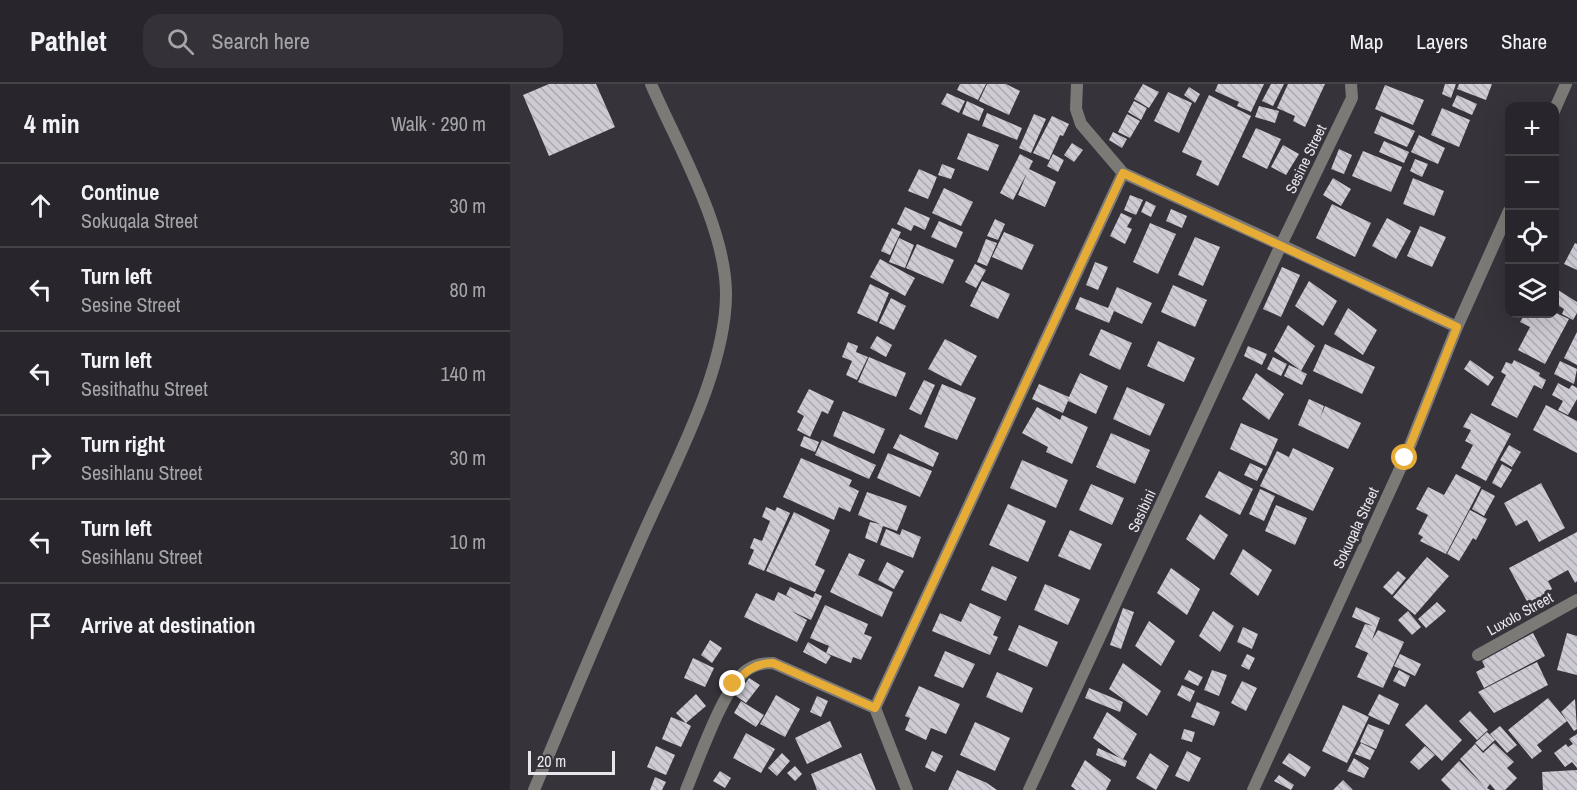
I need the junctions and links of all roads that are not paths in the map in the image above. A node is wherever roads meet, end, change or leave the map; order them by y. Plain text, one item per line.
1 (651, 84) edge
2 (1077, 84) edge
3 (1351, 84) edge
4 (1566, 84) edge
5 (1558, 102) edge
6 (1123, 173) junction
7 (1505, 220) edge
8 (1281, 245) junction
9 (1457, 327) junction
10 (1577, 600) edge
11 (1478, 655) dead end
12 (875, 708) junction
13 (534, 790) edge
14 (686, 790) edge
15 (907, 790) edge
16 (1029, 790) edge
17 (1253, 790) edge

1 - 13 street
2 - 6 street
3 - 8 street, Sesine Street
4 - 5 street
6 - 8 street
6 - 12 street
7 - 9 street, Sokuqala Street
8 - 9 street
8 - 16 street, Sesibini
9 - 17 street, Sokuqala Street
10 - 11 street, Luxolo Street
12 - 14 street
12 - 15 street

